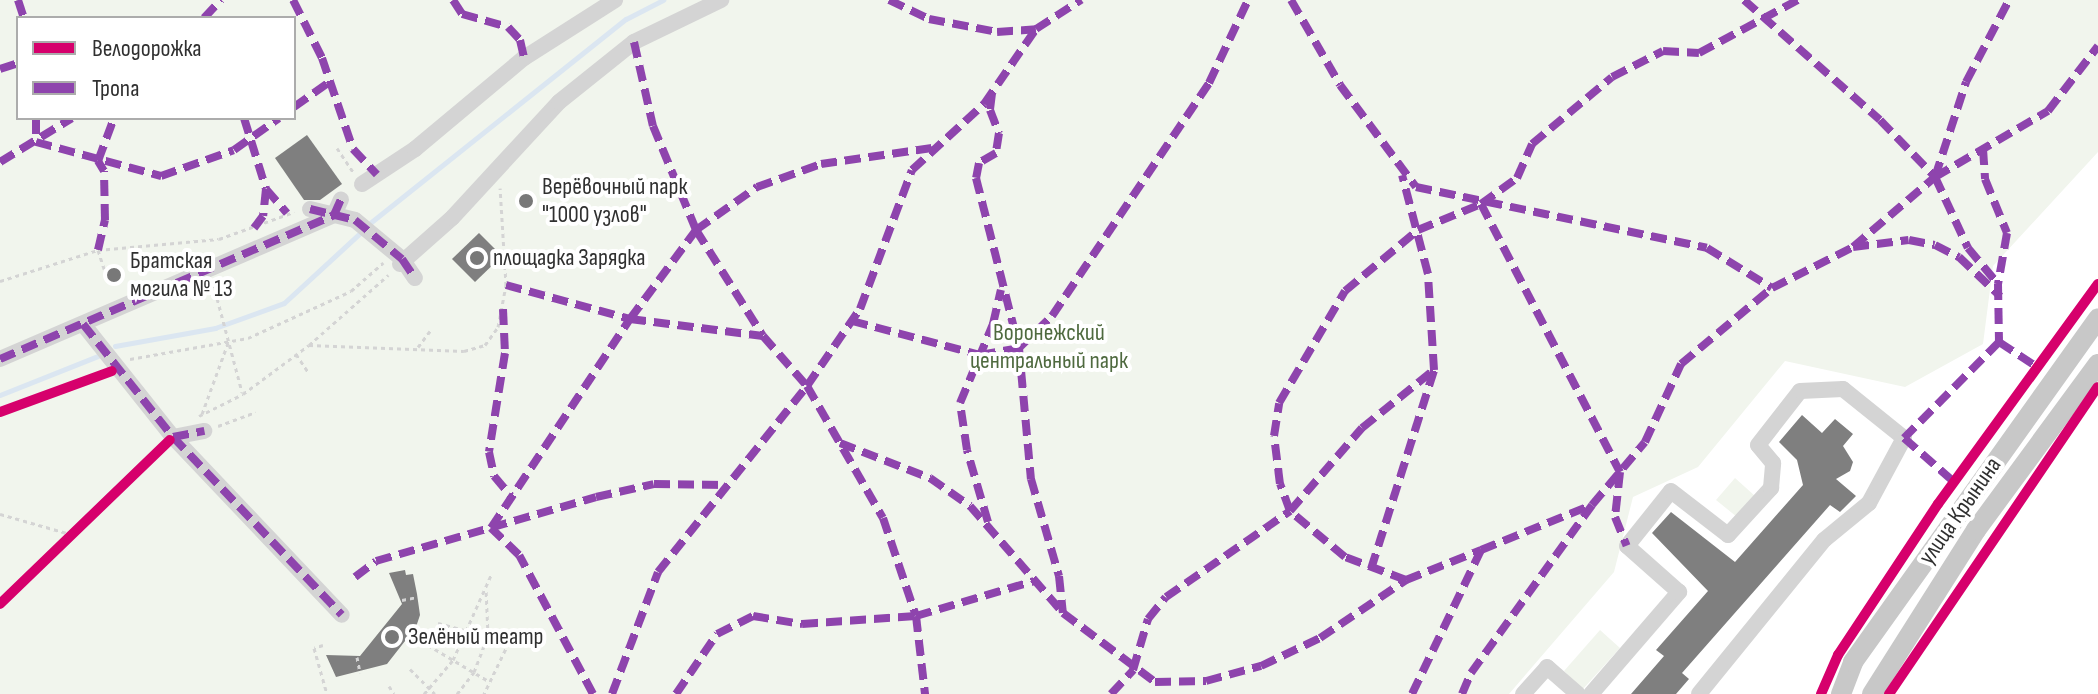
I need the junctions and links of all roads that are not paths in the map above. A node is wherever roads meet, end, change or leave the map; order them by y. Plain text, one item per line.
1 (615, 0) edge
2 (721, 0) edge
3 (362, 184) dead end
4 (335, 205) junction
5 (310, 209) road end
6 (402, 259) junction
7 (415, 278) dead end
8 (2098, 319) edge
9 (83, 324) junction
10 (0, 359) edge
11 (2098, 364) edge
12 (199, 422) road end
13 (171, 438) junction
14 (342, 615) dead end
15 (1523, 694) edge
16 (1578, 694) edge
17 (1591, 694) edge
18 (1699, 694) edge
19 (1841, 694) edge
20 (1872, 694) edge

1 - 3 street
2 - 6 street
4 - 5 street
4 - 6 street
4 - 9 street
6 - 7 street
8 - 19 main road, улица Крынина
9 - 10 street
9 - 13 street
11 - 20 main road, улица Крынина
12 - 13 street
13 - 14 street
15 - 16 street
17 - 18 street

